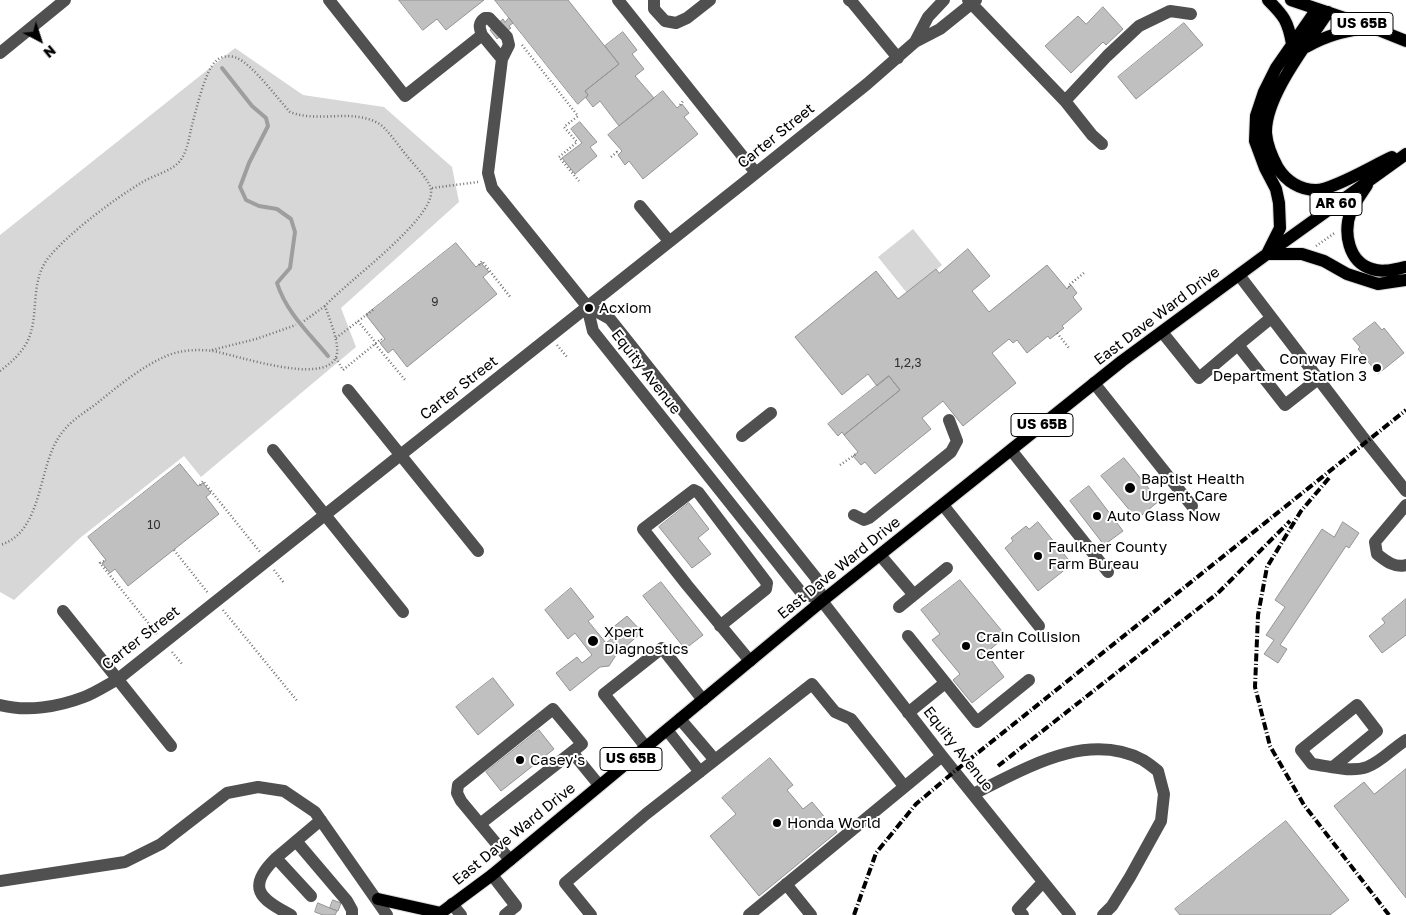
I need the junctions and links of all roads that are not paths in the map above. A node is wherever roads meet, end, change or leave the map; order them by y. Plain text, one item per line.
1 (65, 0) edge
2 (329, 0) edge
3 (618, 0) edge
4 (654, 0) edge
5 (710, 0) edge
6 (848, 0) edge
7 (944, 0) edge
8 (1268, 0) edge
9 (1291, 0) edge
10 (972, 1) edge
11 (1322, 11) junction
12 (1191, 14) dead end
13 (1371, 27) junction
14 (482, 35) junction
15 (1406, 41) edge
16 (915, 42) junction
17 (1298, 46) junction
18 (0, 53) edge
19 (898, 58) junction
20 (502, 59) junction
21 (1065, 101) junction
22 (1102, 144) dead end
23 (1406, 153) edge
24 (756, 173) junction
25 (1369, 180) junction
26 (640, 206) dead end
27 (669, 242) junction
28 (1266, 254) junction
29 (1406, 267) edge
30 (1239, 275) junction
31 (1406, 280) edge
32 (587, 306) junction
33 (1272, 318) junction
34 (1162, 332) junction
35 (628, 342) junction
36 (1238, 345) junction
37 (612, 356) junction
38 (1318, 379) junction
39 (1094, 383) junction
40 (348, 390) dead end
41 (771, 412) dead end
42 (948, 420) dead end
43 (742, 436) dead end
44 (273, 450) dead end
45 (1011, 450) junction
46 (400, 455) junction
47 (725, 464) junction
48 (709, 477) junction
49 (1406, 491) edge
50 (942, 505) junction
51 (1406, 505) edge
52 (1192, 506) dead end
53 (854, 514) dead end
54 (325, 515) junction
55 (478, 551) dead end
56 (880, 554) junction
57 (1406, 565) edge
58 (947, 568) dead end
59 (1108, 572) dead end
60 (914, 595) junction
61 (822, 601) junction
62 (899, 607) dead end
63 (63, 611) dead end
64 (403, 612) dead end
65 (720, 626) junction
66 (1039, 626) dead end
67 (908, 636) dead end
68 (750, 662) junction
69 (118, 679) junction
70 (1029, 680) dead end
71 (946, 683) junction
72 (703, 700) junction
73 (0, 705) edge
74 (908, 713) junction
75 (680, 718) junction
76 (666, 730) junction
77 (1406, 740) edge
78 (171, 746) dead end
79 (646, 747) junction
80 (572, 752) junction
81 (942, 756) junction
82 (715, 760) junction
83 (1332, 767) junction
84 (700, 772) junction
85 (599, 785) junction
86 (904, 786) junction
87 (973, 794) junction
88 (321, 820) junction
89 (480, 824) junction
90 (296, 841) junction
91 (276, 858) junction
92 (510, 860) junction
93 (492, 875) junction
94 (0, 881) edge
95 (1043, 882) junction
96 (786, 884) junction
97 (311, 896) dead end
98 (378, 899) junction
99 (452, 904) junction
100 (440, 914) edge
101 (292, 915) edge
102 (352, 915) edge
103 (387, 915) edge
104 (461, 915) edge
105 (505, 915) edge
106 (591, 915) edge
107 (749, 915) edge
108 (811, 915) edge
109 (1023, 915) edge
110 (1070, 915) edge
111 (1103, 915) edge

1 - 18 street
2 - 14 street
3 - 24 street
4 - 5 street
6 - 19 street
7 - 16 street, Carter Street
8 - 17 main road
9 - 11 main road
10 - 16 street, Carter Street
10 - 21 street
11 - 13 main road, US 65B
11 - 17 main road
12 - 21 street
13 - 15 main road, US 65B
13 - 17 main road
14 - 20 street
14 - 20 street
16 - 19 street, Carter Street
17 - 23 main road
17 - 28 main road, US 65B
19 - 24 street, Carter Street
20 - 32 street
21 - 22 street
23 - 25 main road, AR 60
24 - 27 street, Carter Street
25 - 28 main road, AR 60
25 - 29 main road
26 - 27 street
27 - 32 street, Carter Street
28 - 30 main road, East Dave Ward Drive / US 65B
28 - 31 main road
30 - 33 street
30 - 34 main road, East Dave Ward Drive / US 65B
32 - 35 street, Equity Avenue
32 - 37 street, Equity Avenue
32 - 46 street, Carter Street
33 - 36 street
33 - 38 street
34 - 36 street
34 - 39 main road, East Dave Ward Drive / US 65B
35 - 37 street
35 - 47 street, Equity Avenue
36 - 38 street
37 - 48 street, Equity Avenue
38 - 49 street
39 - 45 main road, East Dave Ward Drive / US 65B
39 - 52 street
40 - 46 street
41 - 43 street
42 - 53 street
44 - 54 street
45 - 50 main road, East Dave Ward Drive / US 65B
45 - 59 street
46 - 54 street, Carter Street
46 - 55 street
47 - 48 street
47 - 61 street, Equity Avenue
48 - 61 street, Equity Avenue
50 - 56 main road, East Dave Ward Drive / US 65B
50 - 66 street
51 - 57 street
54 - 64 street
54 - 69 street, Carter Street
56 - 60 street
56 - 61 main road, East Dave Ward Drive / US 65B
58 - 60 street
60 - 62 street
61 - 68 main road, East Dave Ward Drive / US 65B
61 - 74 street, Equity Avenue
63 - 69 street
65 - 65 street
65 - 68 street
67 - 71 street
68 - 72 main road, East Dave Ward Drive / US 65B
69 - 73 street, Carter Street
69 - 78 street
70 - 71 street
71 - 74 street
72 - 75 main road, East Dave Ward Drive / US 65B
72 - 79 street
74 - 81 street, Equity Avenue
75 - 76 main road, East Dave Ward Drive / US 65B
75 - 82 street
76 - 79 main road, East Dave Ward Drive / US 65B
76 - 84 street
77 - 83 street
79 - 85 main road, East Dave Ward Drive / US 65B
80 - 85 street
80 - 89 street
80 - 89 street
81 - 86 street
81 - 87 street, Equity Avenue
82 - 84 street
82 - 86 street
83 - 83 street
84 - 106 street
85 - 92 main road, East Dave Ward Drive / US 65B
86 - 96 street
87 - 95 street, Equity Avenue
87 - 111 street
88 - 90 street
88 - 94 street
88 - 98 street
89 - 92 street
90 - 91 street
90 - 102 street
91 - 97 street
91 - 101 street
92 - 93 main road, East Dave Ward Drive / US 65B
93 - 99 main road, East Dave Ward Drive / US 65B
93 - 105 street
95 - 109 street
95 - 110 street, Equity Avenue
96 - 107 street
96 - 108 street
98 - 100 main road
98 - 103 street
99 - 100 main road, East Dave Ward Drive / US 65B
99 - 104 street

